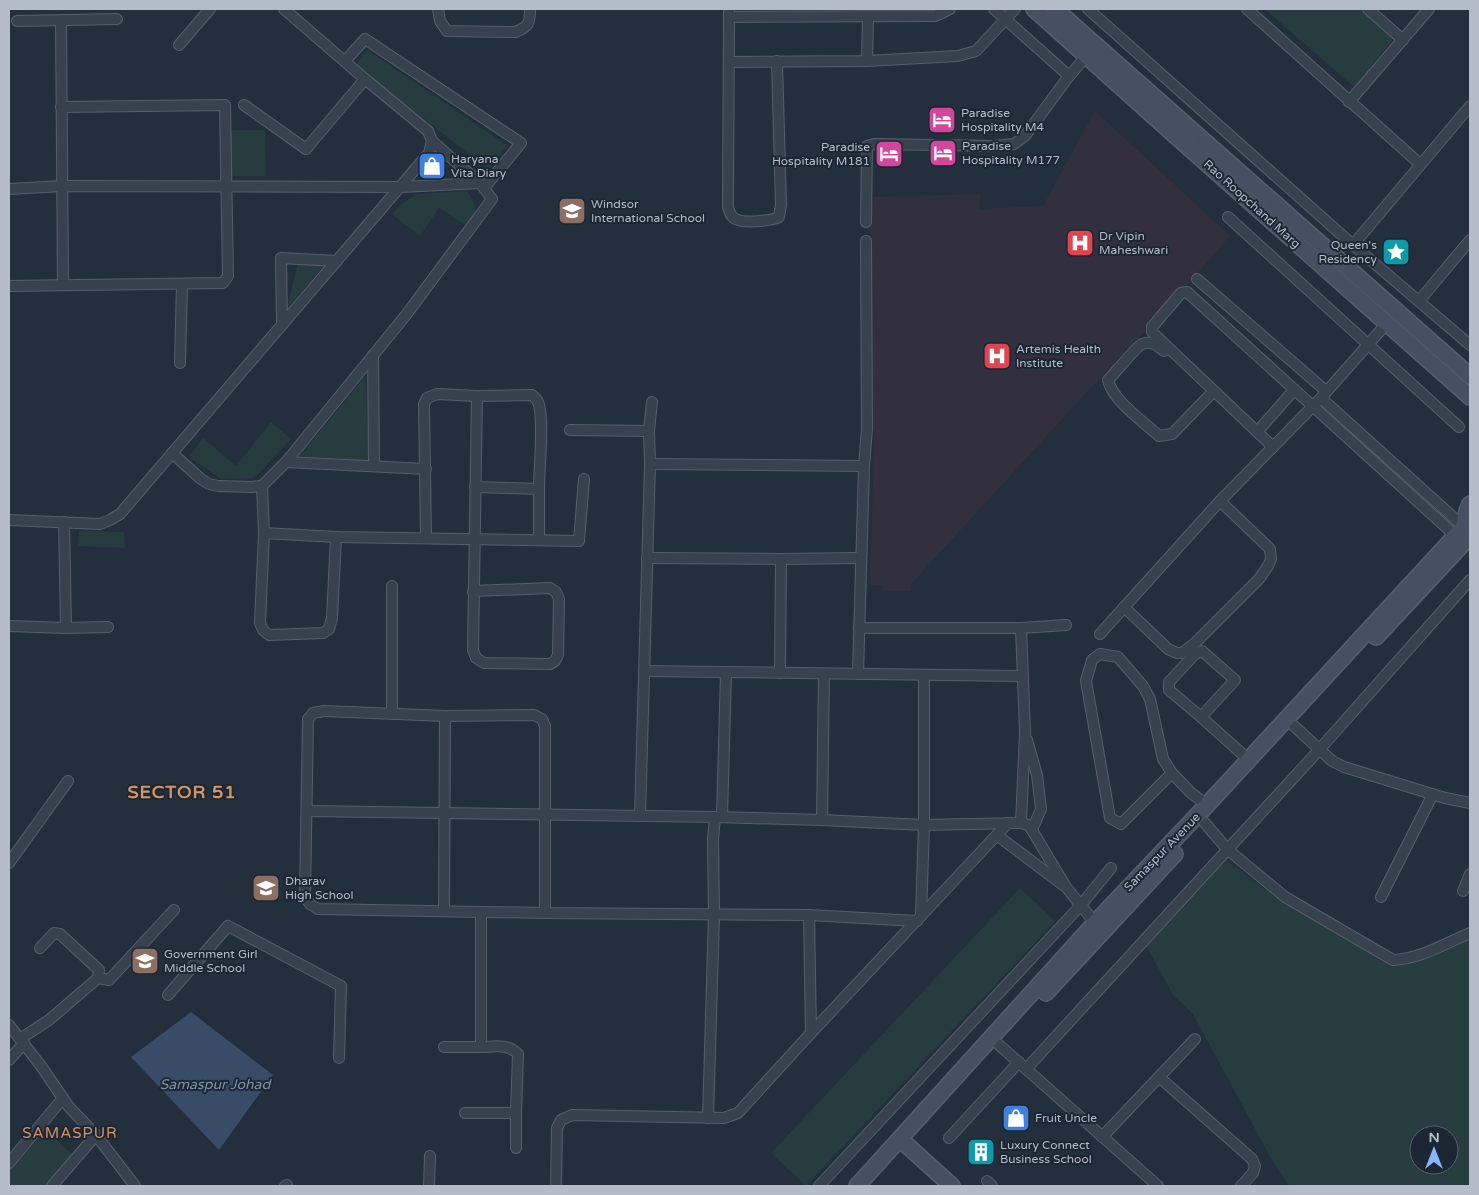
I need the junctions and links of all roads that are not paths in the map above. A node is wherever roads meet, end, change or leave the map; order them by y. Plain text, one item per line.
1 (210, 9) edge
2 (284, 9) edge
3 (438, 9) edge
4 (530, 9) edge
5 (950, 9) edge
6 (994, 9) edge
7 (1015, 9) edge
8 (1034, 9) edge
9 (1055, 9) edge
10 (1088, 9) edge
11 (1246, 9) edge
12 (1368, 9) edge
13 (1429, 9) edge
14 (728, 13) edge
15 (868, 17) junction
16 (117, 18) dead end
17 (1005, 19) junction
18 (17, 20) dead end
19 (61, 20) junction
20 (1403, 40) junction
21 (179, 45) dead end
22 (1087, 55) junction
23 (867, 61) junction
24 (345, 62) junction
25 (729, 62) junction
26 (777, 62) junction
27 (1069, 76) junction
28 (365, 79) junction
29 (1349, 102) junction
30 (244, 105) dead end
31 (1470, 106) edge
32 (61, 107) junction
33 (432, 141) junction
34 (1420, 164) junction
35 (62, 186) junction
36 (226, 186) junction
37 (401, 186) junction
38 (482, 186) junction
39 (9, 188) edge
40 (1228, 217) dead end
41 (866, 222) dead end
42 (1470, 240) edge
43 (866, 242) dead end
44 (1353, 245) junction
45 (1328, 250) junction
46 (337, 261) junction
47 (1318, 262) junction
48 (1198, 279) dead end
49 (182, 284) junction
50 (63, 285) junction
51 (9, 286) edge
52 (1419, 301) junction
53 (1387, 323) junction
54 (282, 325) junction
55 (1368, 344) junction
56 (1470, 345) edge
57 (373, 355) junction
58 (180, 363) dead end
59 (1470, 376) edge
60 (1294, 390) junction
61 (1467, 394) edge
62 (1210, 395) junction
63 (1324, 395) junction
64 (476, 396) junction
65 (652, 402) dead end
66 (1470, 406) edge
67 (1312, 407) junction
68 (1460, 427) dead end
69 (570, 430) dead end
70 (649, 431) junction
71 (1257, 432) junction
72 (1271, 450) junction
73 (172, 453) junction
74 (286, 462) junction
75 (650, 464) junction
76 (374, 466) junction
77 (864, 466) junction
78 (426, 469) junction
79 (584, 479) dead end
80 (262, 486) junction
81 (475, 487) junction
82 (539, 489) junction
83 (1220, 501) junction
84 (1470, 504) edge
85 (9, 520) edge
86 (64, 522) junction
87 (264, 533) junction
88 (336, 537) junction
89 (1464, 537) edge
90 (426, 538) junction
91 (474, 540) junction
92 (539, 540) junction
93 (647, 558) junction
94 (860, 558) junction
95 (781, 559) junction
96 (1470, 580) edge
97 (392, 586) dead end
98 (473, 591) junction
99 (1124, 607) junction
100 (1066, 625) dead end
101 (9, 626) edge
102 (108, 627) dead end
103 (66, 628) junction
104 (859, 628) junction
105 (1021, 628) junction
106 (1100, 634) dead end
107 (644, 671) junction
108 (726, 672) junction
109 (780, 673) junction
110 (824, 674) junction
111 (858, 674) junction
112 (924, 675) junction
113 (1022, 676) junction
114 (1324, 686) junction
115 (392, 713) junction
116 (445, 716) junction
117 (1201, 717) junction
118 (1294, 726) junction
119 (1025, 732) junction
120 (1319, 750) junction
121 (1249, 760) junction
122 (1172, 773) junction
123 (68, 781) dead end
124 (1433, 794) junction
125 (1470, 803) edge
126 (1208, 805) junction
127 (307, 811) junction
128 (445, 813) junction
129 (545, 815) junction
130 (640, 816) junction
131 (718, 817) junction
132 (822, 820) junction
133 (1204, 822) junction
134 (1021, 823) junction
135 (1008, 824) junction
136 (924, 825) junction
137 (1032, 830) junction
138 (998, 836) junction
139 (1227, 849) junction
140 (9, 863) edge
141 (1111, 868) dead end
142 (1470, 874) edge
143 (1066, 888) junction
144 (1463, 891) dead end
145 (1381, 897) dead end
146 (1081, 904) junction
147 (174, 910) dead end
148 (444, 911) junction
149 (480, 912) junction
150 (545, 913) junction
151 (714, 915) junction
152 (809, 915) junction
153 (919, 918) junction
154 (1095, 923) junction
155 (1470, 933) edge
156 (40, 948) dead end
157 (98, 978) junction
158 (168, 995) dead end
159 (9, 1025) edge
160 (811, 1033) junction
161 (1195, 1039) dead end
162 (22, 1041) junction
163 (998, 1044) junction
164 (444, 1047) dead end
165 (481, 1047) junction
166 (338, 1058) dead end
167 (9, 1060) edge
168 (1022, 1066) junction
169 (1159, 1077) junction
170 (63, 1098) junction
171 (465, 1113) dead end
172 (516, 1113) junction
173 (708, 1118) junction
174 (96, 1135) junction
175 (1102, 1137) junction
176 (949, 1138) dead end
177 (899, 1145) junction
178 (516, 1148) dead end
179 (430, 1156) dead end
180 (9, 1163) edge
181 (52, 1186) edge
182 (135, 1186) edge
183 (429, 1186) edge
184 (556, 1186) edge
185 (819, 1186) edge
186 (857, 1186) edge
187 (867, 1186) edge
188 (938, 1186) edge
189 (952, 1186) edge
190 (1158, 1186) edge
191 (1241, 1186) edge

1 - 21 street
2 - 24 street
3 - 4 street
5 - 15 street
6 - 17 street
7 - 17 street
8 - 22 main road, Rao Roopchand Marg
9 - 45 main road, Rao Roopchand Marg
10 - 44 street
11 - 29 street
12 - 20 street
13 - 20 street
14 - 15 street
14 - 25 street
15 - 23 street
16 - 19 street
17 - 23 street
17 - 27 street
18 - 19 street
19 - 32 street
20 - 29 street
22 - 27 street
22 - 47 main road, Rao Roopchand Marg
23 - 26 street
24 - 28 street
24 - 38 street
25 - 26 street
25 - 26 street
27 - 41 street
28 - 30 street
28 - 33 street
29 - 34 street
31 - 34 street
32 - 35 street
32 - 36 street
33 - 37 street
33 - 38 street
34 - 44 street
35 - 36 street
35 - 39 street
35 - 50 street
36 - 37 street
36 - 49 street
37 - 38 street
37 - 46 street
38 - 57 street
40 - 55 street
42 - 52 street
43 - 77 street
44 - 52 street
45 - 47 main road
45 - 59 main road, Rao Roopchand Marg
46 - 54 street
46 - 54 street
47 - 53 main road, Rao Roopchand Marg
48 - 63 street
49 - 50 street
49 - 58 street
50 - 51 street
52 - 56 street
53 - 55 street
53 - 61 main road, Rao Roopchand Marg
54 - 73 street
55 - 63 street
55 - 68 street
57 - 74 street
57 - 76 street
60 - 67 street
60 - 71 street
60 - 71 street
61 - 66 main road
62 - 62 street
62 - 72 street
63 - 67 street
63 - 89 street
64 - 78 street
64 - 81 street
64 - 82 street
65 - 70 street
67 - 72 street
67 - 89 street
69 - 70 street
70 - 75 street
71 - 72 street
72 - 83 street
73 - 80 street
73 - 86 street
74 - 76 street
74 - 80 street
75 - 77 street
75 - 93 street
76 - 78 street
77 - 94 street
78 - 90 street
79 - 92 street
80 - 87 street
81 - 82 street
81 - 91 street
82 - 92 street
83 - 99 street
83 - 99 street
84 - 89 main road
85 - 86 street
86 - 103 street
87 - 88 street
87 - 88 street
88 - 90 street
89 - 114 main road, Samaspur Avenue
90 - 91 street
91 - 92 street
91 - 98 street
93 - 95 street
93 - 107 street
94 - 95 street
94 - 104 street
95 - 109 street
96 - 120 street
97 - 115 street
98 - 98 street
99 - 106 street
100 - 105 street
101 - 103 street
102 - 103 street
104 - 105 street
104 - 111 street
105 - 113 street
107 - 108 street
107 - 130 street
108 - 109 street
108 - 131 street
109 - 110 street
110 - 111 street
110 - 132 street
111 - 112 street
112 - 113 street
112 - 136 street
113 - 119 street
114 - 118 main road, Samaspur Avenue
114 - 121 main road, Samaspur Avenue
115 - 116 street
115 - 127 street
116 - 128 street
116 - 129 street
117 - 117 street
117 - 121 street
118 - 120 street
118 - 133 main road, Samaspur Avenue
119 - 134 street
119 - 137 street
120 - 124 street
120 - 139 street
121 - 126 main road, Samaspur Avenue
122 - 122 street
122 - 126 street
123 - 140 street
124 - 125 street
124 - 145 street
126 - 154 main road, Samaspur Avenue
127 - 128 street
127 - 148 street
128 - 129 street
128 - 148 street
129 - 130 street
129 - 150 street
130 - 131 street
131 - 132 street
131 - 151 street
132 - 136 street
133 - 139 street
133 - 163 main road, Samaspur Avenue
134 - 135 street
134 - 137 street
135 - 136 street
135 - 138 street
136 - 153 street
137 - 143 street
138 - 143 street
138 - 153 street
139 - 155 street
139 - 168 street
141 - 146 street
142 - 144 street
143 - 146 street
146 - 154 street
146 - 185 street
147 - 157 street
148 - 149 street
149 - 150 street
149 - 165 street
150 - 151 street
151 - 152 street
151 - 173 street
152 - 153 street
152 - 160 street
153 - 160 street
154 - 177 main road, Samaspur Avenue
156 - 157 street
157 - 162 street
158 - 166 street
159 - 162 street
160 - 173 street
161 - 169 street
162 - 167 street
162 - 170 street
163 - 168 street
163 - 177 main road, Samaspur Avenue
164 - 165 street
165 - 172 street
168 - 175 street
168 - 176 street
169 - 175 street
169 - 191 street
170 - 174 street
170 - 180 street
171 - 172 street
172 - 178 street
173 - 184 street
174 - 181 street
174 - 182 street
175 - 190 street
177 - 186 main road, Samaspur Avenue
177 - 187 main road, Samaspur Avenue
177 - 188 main road
177 - 189 main road
179 - 183 street

